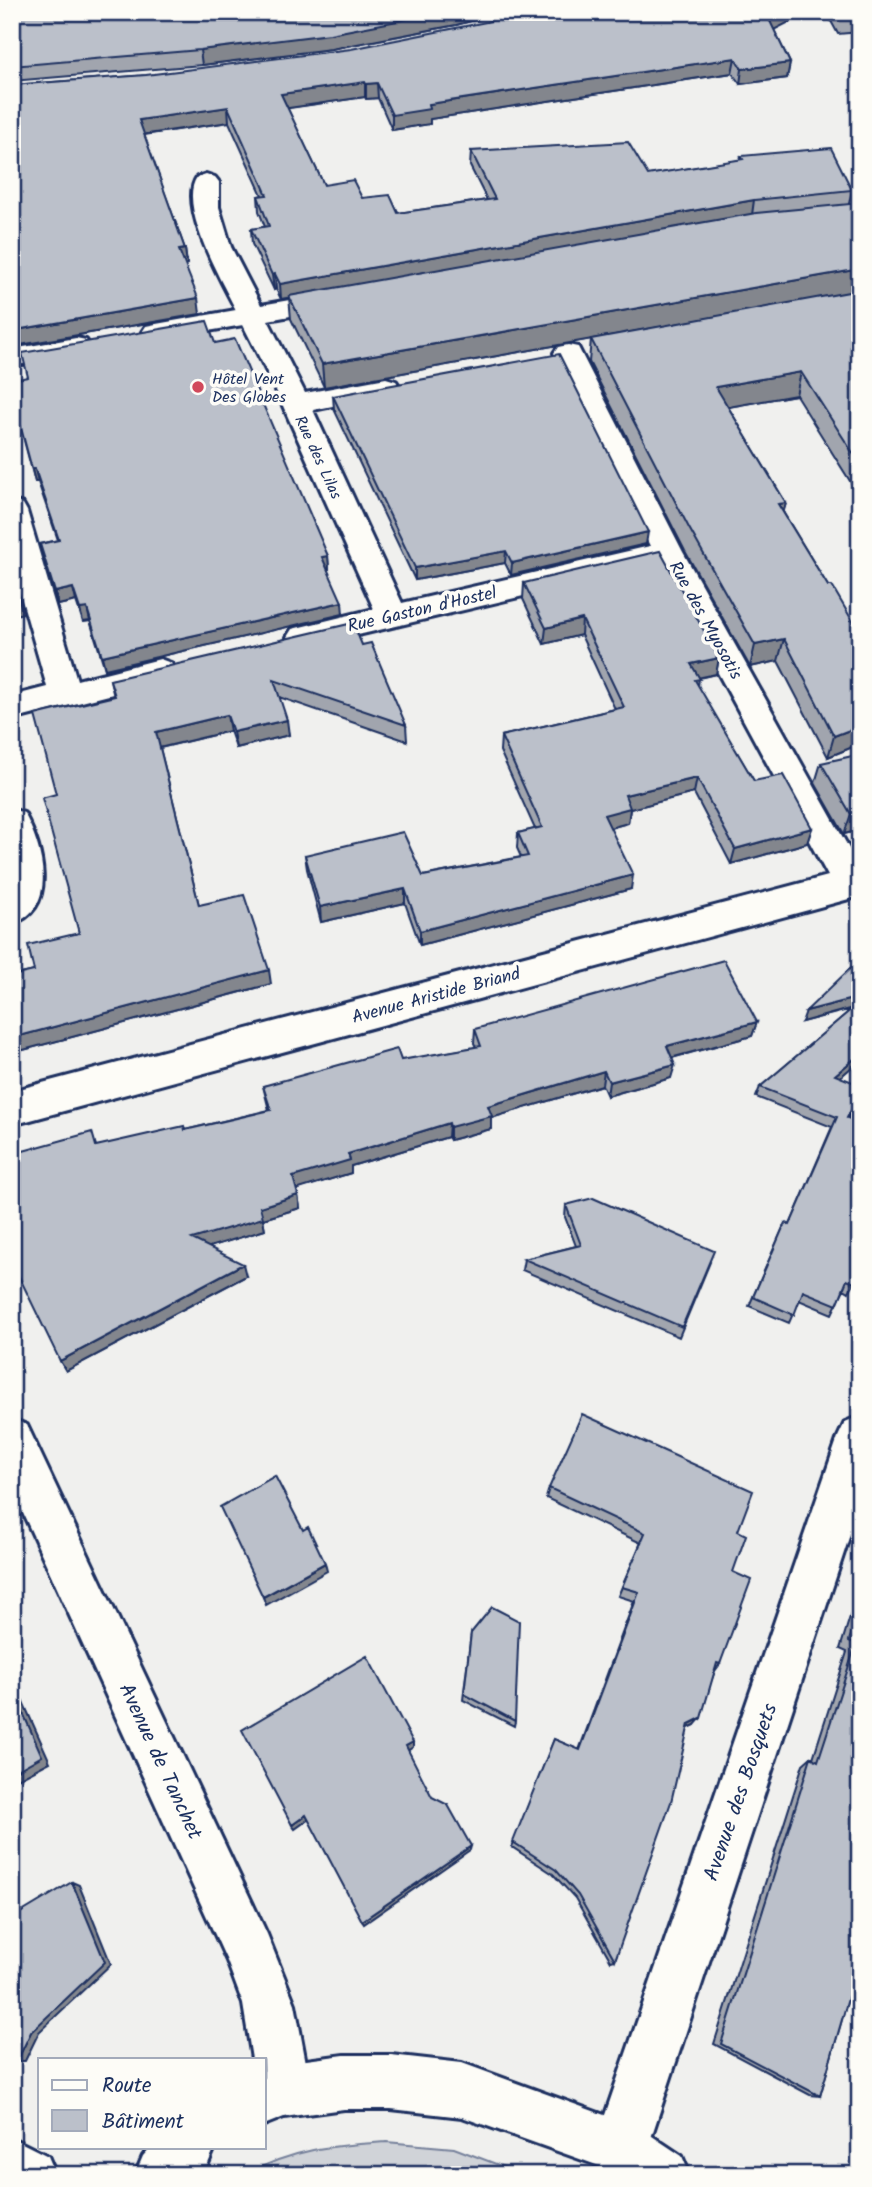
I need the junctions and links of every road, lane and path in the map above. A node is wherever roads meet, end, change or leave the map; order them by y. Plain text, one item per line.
1 (206, 182) dead end
2 (361, 295) edge
3 (254, 315) junction
4 (133, 336) edge
5 (106, 341) edge
6 (568, 353) dead end
7 (12, 358) edge
8 (418, 381) edge
9 (295, 404) junction
10 (12, 511) edge
11 (668, 552) junction
12 (392, 615) junction
13 (270, 645) edge
14 (188, 664) edge
15 (65, 693) junction
16 (12, 708) edge
17 (12, 822) edge
18 (855, 883) edge
19 (12, 910) edge
20 (12, 1108) edge
21 (860, 1437) edge
22 (12, 1440) edge
23 (274, 2094) edge
24 (187, 2148) edge
25 (642, 2161) edge
26 (12, 2165) edge
27 (29, 2175) edge
28 (162, 2175) edge

1 - 3 street, Rue des Lilas
2 - 3 street
3 - 4 street
3 - 9 street, Rue des Lilas
5 - 7 street
6 - 11 street, Rue des Myosotis
8 - 9 street
9 - 12 street, Rue des Lilas
10 - 15 street
11 - 12 street, Rue Gaston d'Hostel
11 - 18 street, Rue des Myosotis
12 - 13 street, Rue Gaston d'Hostel
14 - 15 street
15 - 16 street
17 - 19 street
18 - 20 street, Avenue Aristide Briand
21 - 25 street, Avenue des Bosquets
22 - 23 street, Avenue de Tanchet
23 - 25 street
24 - 28 street
26 - 27 street

